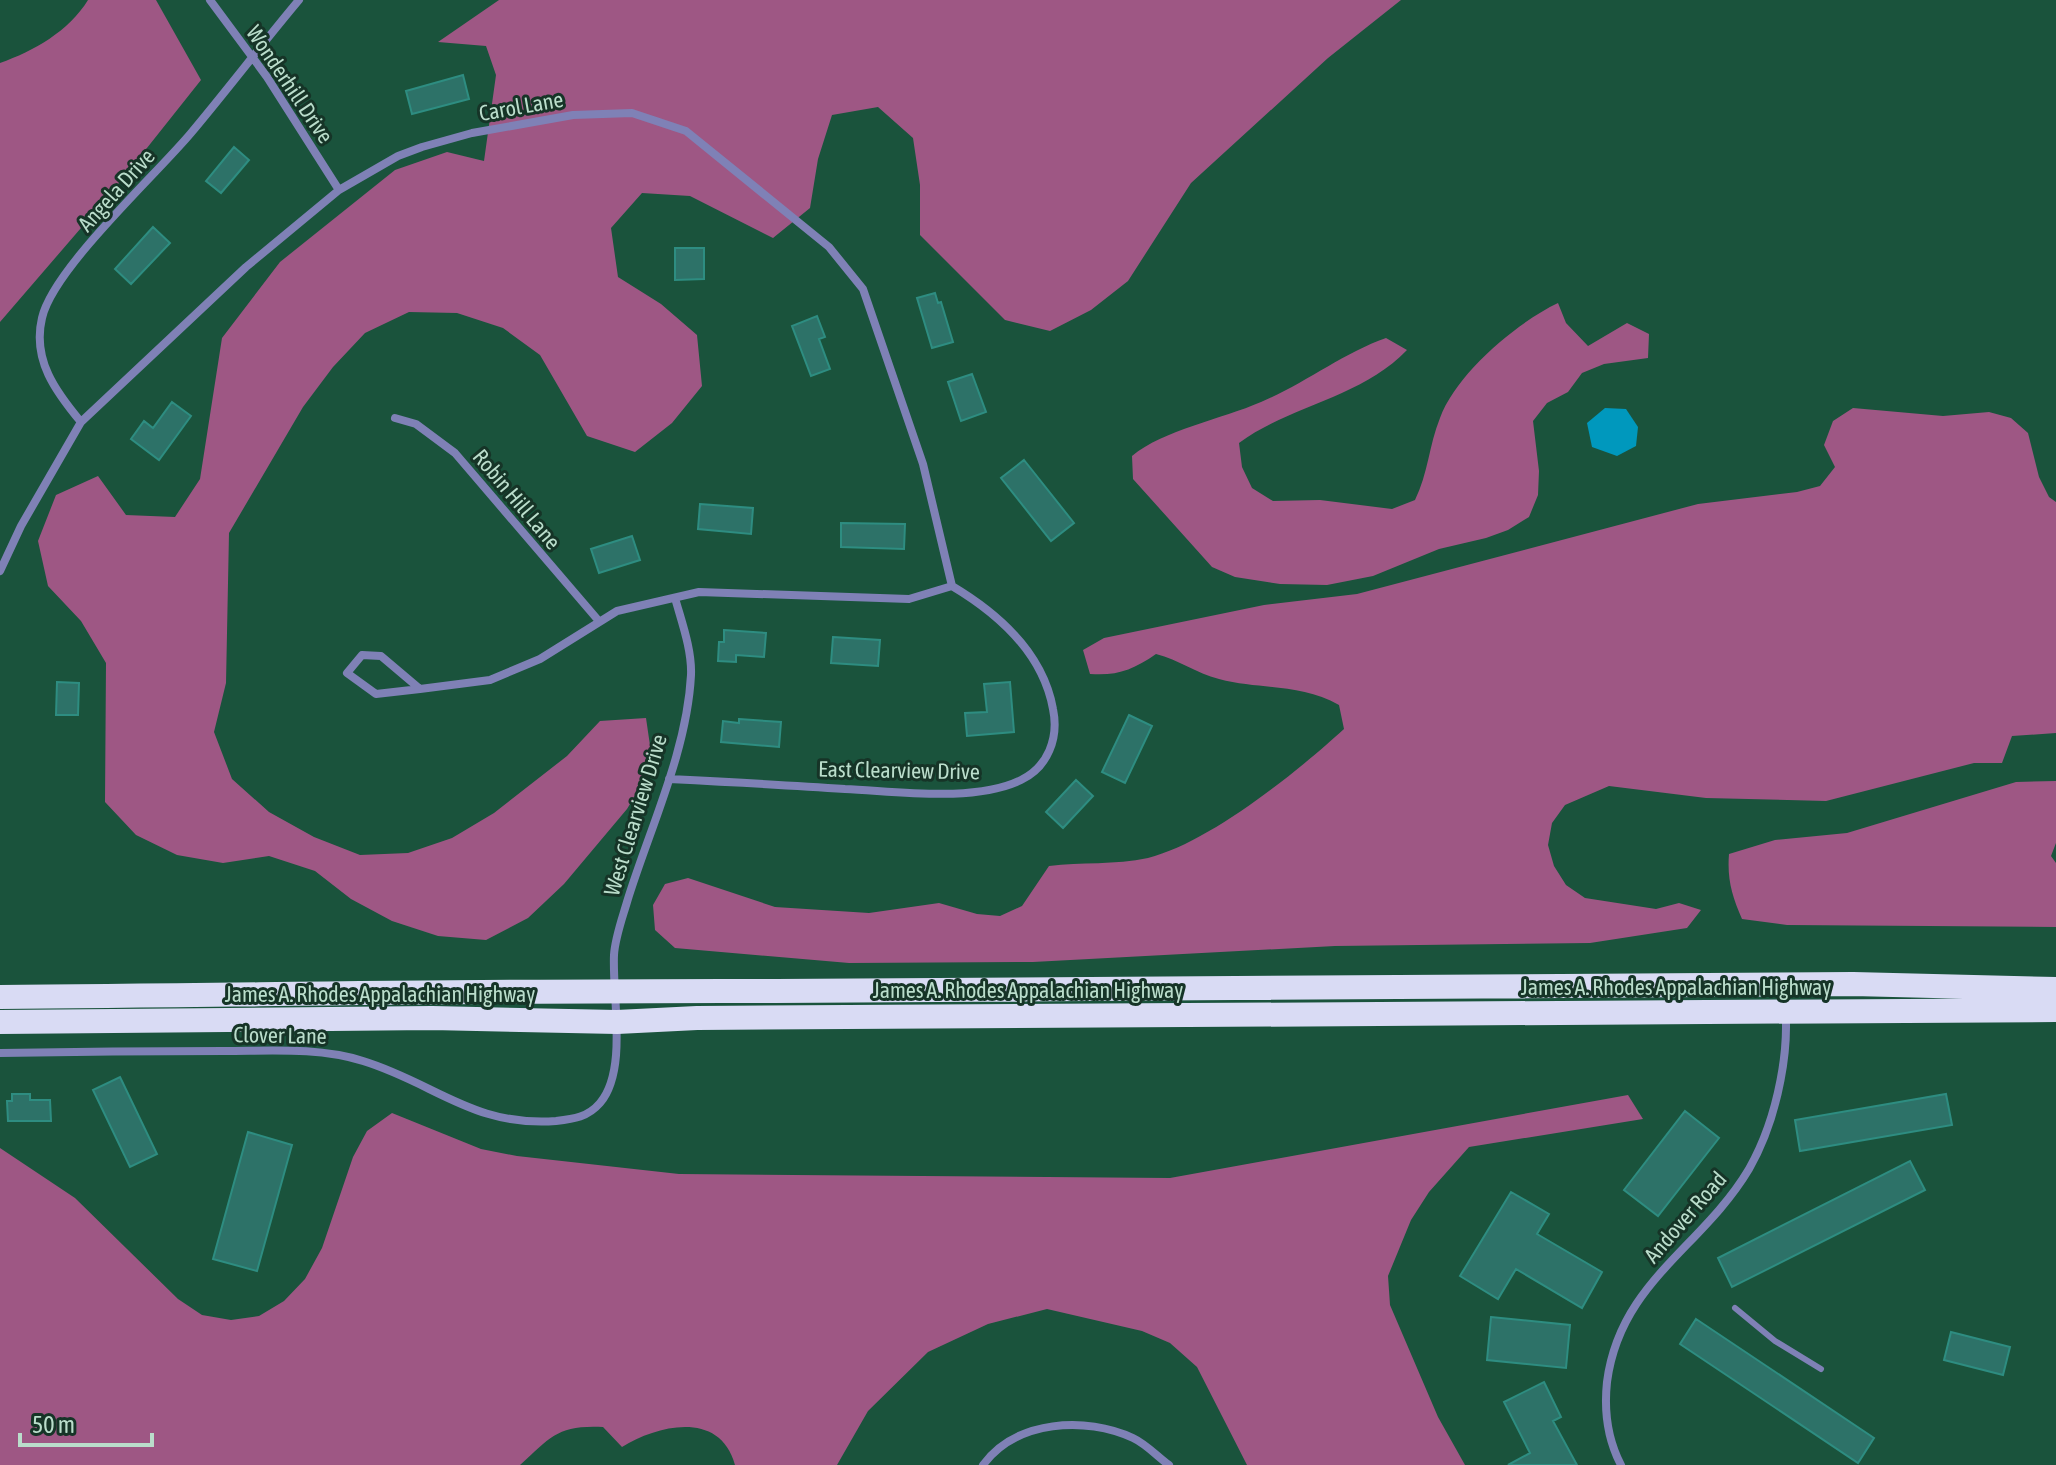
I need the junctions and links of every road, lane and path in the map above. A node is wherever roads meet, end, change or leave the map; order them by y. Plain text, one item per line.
1 (210, 0) edge
2 (299, 0) edge
3 (252, 55) junction
4 (339, 190) junction
5 (395, 418) dead end
6 (81, 422) junction
7 (0, 571) edge
8 (952, 586) junction
9 (675, 598) junction
10 (598, 620) junction
11 (420, 689) junction
12 (669, 779) junction
13 (1781, 985) junction
14 (613, 989) junction
15 (2056, 989) edge
16 (0, 997) edge
17 (2056, 1010) edge
18 (1787, 1013) junction
19 (0, 1022) edge
20 (617, 1022) junction
21 (0, 1053) edge
22 (1735, 1308) dead end
23 (1821, 1369) dead end
24 (983, 1465) edge
25 (1169, 1465) edge
26 (1621, 1465) edge

1 - 3 street, Wonderhill Drive
2 - 3 street, Angela Drive
3 - 4 street, Wonderhill Drive
3 - 6 street, Angela Drive
4 - 6 street, Carol Lane
4 - 8 street, Carol Lane
5 - 10 street, Robin Hill Lane
6 - 7 street, Carol Lane
8 - 9 street
8 - 12 street, East Clearview Drive
9 - 10 street
9 - 12 street, West Clearview Drive
10 - 11 street
11 - 11 street
12 - 14 street, West Clearview Drive
13 - 14 highway, James A. Rhodes Appalachian Highway
13 - 15 highway, James A. Rhodes Appalachian Highway
13 - 18 street, Andover Road
14 - 16 highway, James A. Rhodes Appalachian Highway
14 - 20 street, West Clearview Drive
17 - 18 highway, James A. Rhodes Appalachian Highway
18 - 20 highway, James A. Rhodes Appalachian Highway
18 - 26 street, Andover Road
19 - 20 highway, James A. Rhodes Appalachian Highway
20 - 21 street, Clover Lane
22 - 23 lane
24 - 25 street

